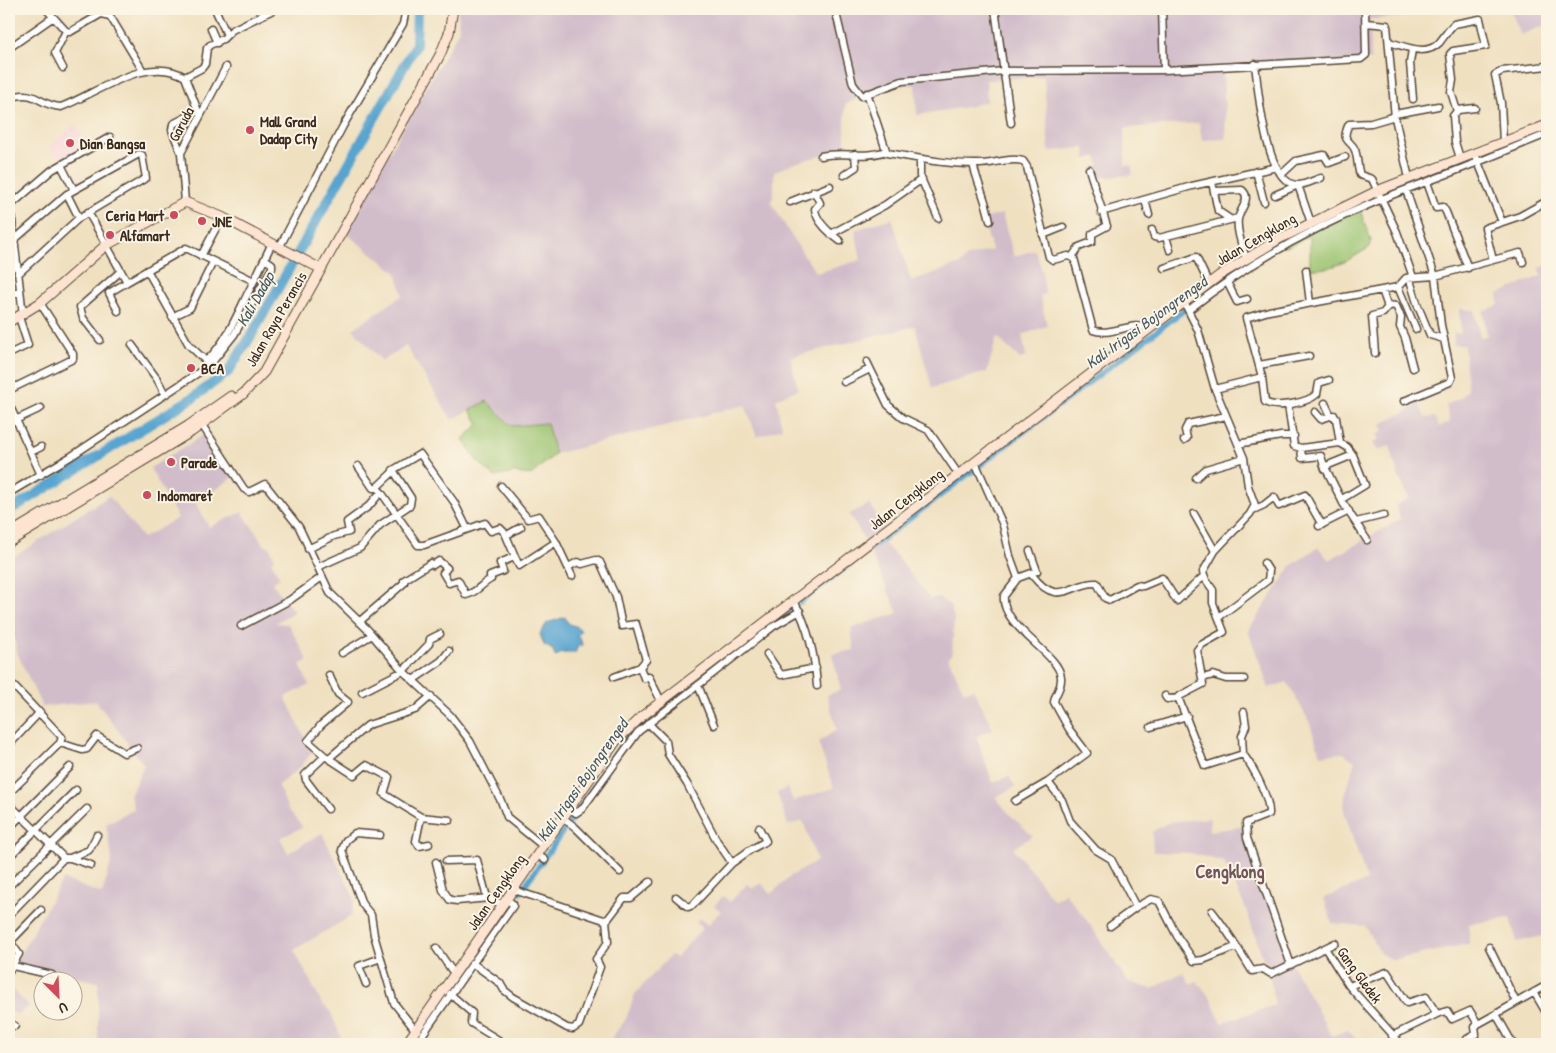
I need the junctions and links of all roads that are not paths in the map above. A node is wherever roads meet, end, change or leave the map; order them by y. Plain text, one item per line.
1 (46, 9) edge
2 (92, 9) edge
3 (215, 9) edge
4 (275, 9) edge
5 (406, 9) edge
6 (448, 9) edge
7 (453, 9) edge
8 (836, 9) edge
9 (995, 9) edge
10 (1162, 9) edge
11 (1365, 9) edge
12 (97, 16) junction
13 (52, 18) junction
14 (1366, 23) junction
15 (211, 29) dead end
16 (66, 31) junction
17 (227, 35) junction
18 (1389, 42) junction
19 (217, 43) junction
20 (9, 48) edge
21 (1412, 49) junction
22 (1255, 64) junction
23 (226, 66) dead end
24 (1547, 66) edge
25 (63, 68) dead end
26 (1164, 70) junction
27 (143, 71) junction
28 (1004, 71) junction
29 (185, 77) junction
30 (867, 93) junction
31 (9, 98) edge
32 (1413, 99) dead end
33 (1438, 106) dead end
34 (1475, 108) dead end
35 (1457, 111) junction
36 (1395, 115) junction
37 (1011, 123) dead end
38 (1547, 127) edge
39 (110, 137) dead end
40 (1503, 142) junction
41 (886, 151) junction
42 (181, 153) junction
43 (855, 154) junction
44 (821, 156) dead end
45 (1345, 157) dead end
46 (1460, 158) junction
47 (1476, 158) junction
48 (920, 160) junction
49 (973, 164) junction
50 (61, 165) junction
51 (1277, 167) junction
52 (1089, 169) dead end
53 (1256, 171) junction
54 (1282, 174) junction
55 (844, 176) dead end
56 (1321, 178) dead end
57 (922, 179) junction
58 (1212, 182) junction
59 (1428, 182) junction
60 (1408, 184) junction
61 (1298, 185) junction
62 (830, 186) dead end
63 (74, 190) junction
64 (814, 191) junction
65 (1214, 191) junction
66 (9, 194) edge
67 (67, 194) junction
68 (1275, 195) dead end
69 (1379, 196) junction
70 (1145, 200) junction
71 (1547, 201) edge
72 (184, 202) junction
73 (790, 202) dead end
74 (1264, 202) dead end
75 (11, 205) junction
76 (88, 212) junction
77 (1101, 212) junction
78 (1149, 215) dead end
79 (222, 216) junction
80 (79, 218) junction
81 (938, 218) dead end
82 (1238, 218) junction
83 (11, 220) edge
84 (990, 220) dead end
85 (1230, 220) junction
86 (1502, 222) junction
87 (1311, 223) junction
88 (1063, 228) dead end
89 (1152, 230) dead end
90 (831, 234) junction
91 (1043, 235) junction
92 (1166, 237) junction
93 (14, 240) junction
94 (840, 241) dead end
95 (1282, 243) junction
96 (106, 245) junction
97 (276, 246) junction
98 (1170, 250) dead end
99 (201, 256) junction
100 (1072, 257) junction
101 (1258, 258) junction
102 (265, 259) junction
103 (1246, 259) junction
104 (1493, 260) junction
105 (213, 262) junction
106 (1523, 262) dead end
107 (17, 266) junction
108 (316, 266) junction
109 (9, 268) edge
110 (1164, 268) dead end
111 (1468, 268) junction
112 (146, 270) junction
113 (1306, 270) dead end
114 (121, 271) junction
115 (18, 274) junction
116 (1434, 276) junction
117 (1411, 277) junction
118 (1224, 280) junction
119 (254, 281) junction
120 (127, 282) junction
121 (1209, 284) junction
122 (1398, 287) junction
123 (1382, 290) junction
124 (20, 292) junction
125 (9, 294) edge
126 (1247, 299) dead end
127 (40, 303) junction
128 (1310, 303) junction
129 (1187, 305) junction
130 (1387, 305) junction
131 (118, 312) dead end
132 (21, 316) junction
133 (172, 316) junction
134 (9, 322) edge
135 (1149, 328) junction
136 (1416, 329) dead end
137 (1444, 339) junction
138 (100, 340) dead end
139 (132, 345) dead end
140 (1375, 353) dead end
141 (9, 354) edge
142 (1309, 356) dead end
143 (208, 363) junction
144 (1259, 365) junction
145 (1413, 368) dead end
146 (1262, 377) junction
147 (1330, 380) dead end
148 (844, 382) dead end
149 (1215, 389) junction
150 (9, 390) edge
151 (165, 394) junction
152 (1404, 401) dead end
153 (1325, 403) dead end
154 (9, 404) edge
155 (1288, 405) junction
156 (41, 408) dead end
157 (1315, 412) dead end
158 (1334, 415) junction
159 (1226, 416) junction
160 (12, 421) edge
161 (200, 422) junction
162 (1294, 436) junction
163 (1184, 440) dead end
164 (1340, 443) junction
165 (1238, 444) junction
166 (42, 448) dead end
167 (1301, 448) junction
168 (31, 452) junction
169 (1353, 455) junction
170 (1244, 458) junction
171 (358, 466) dead end
172 (977, 467) junction
173 (1326, 469) junction
174 (393, 472) junction
175 (41, 475) junction
176 (959, 475) junction
177 (1196, 478) dead end
178 (501, 486) dead end
179 (378, 490) junction
180 (9, 493) edge
181 (1342, 499) junction
182 (1253, 510) junction
183 (1349, 512) junction
184 (396, 514) junction
185 (1194, 514) dead end
186 (1384, 515) dead end
187 (1356, 522) junction
188 (521, 526) dead end
189 (467, 528) junction
190 (9, 534) edge
191 (507, 535) junction
192 (1367, 540) dead end
193 (9, 542) edge
194 (556, 542) junction
195 (308, 549) junction
196 (1030, 551) dead end
197 (1215, 551) junction
198 (514, 557) junction
199 (1264, 562) dead end
200 (318, 567) junction
201 (568, 567) junction
202 (1032, 574) junction
203 (572, 576) dead end
204 (1204, 576) junction
205 (322, 577) junction
206 (1018, 578) junction
207 (797, 606) junction
208 (1218, 617) junction
209 (359, 622) junction
210 (241, 626) dead end
211 (440, 634) dead end
212 (372, 635) junction
213 (449, 651) dead end
214 (342, 653) dead end
215 (767, 654) dead end
216 (718, 664) junction
217 (640, 667) junction
218 (816, 668) junction
219 (403, 671) junction
220 (329, 675) dead end
221 (614, 677) dead end
222 (1203, 678) junction
223 (1244, 679) dead end
224 (413, 680) junction
225 (10, 684) edge
226 (698, 685) junction
227 (817, 686) dead end
228 (362, 692) dead end
229 (431, 696) junction
230 (1165, 696) dead end
231 (1179, 698) junction
232 (661, 702) junction
233 (40, 712) junction
234 (1244, 712) dead end
235 (1187, 716) junction
236 (648, 723) junction
237 (714, 725) dead end
238 (1152, 727) dead end
239 (61, 741) junction
240 (9, 745) edge
241 (137, 748) dead end
242 (1243, 754) junction
243 (327, 757) junction
244 (70, 767) dead end
245 (1048, 782) junction
246 (76, 790) dead end
247 (9, 793) edge
248 (1015, 801) dead end
249 (9, 804) edge
250 (328, 808) dead end
251 (87, 809) dead end
252 (572, 810) junction
253 (21, 816) junction
254 (421, 817) junction
255 (450, 820) dead end
256 (567, 821) junction
257 (9, 828) edge
258 (760, 828) dead end
259 (36, 831) junction
260 (97, 835) dead end
261 (380, 835) dead end
262 (429, 844) dead end
263 (51, 845) junction
264 (544, 846) junction
265 (9, 857) edge
266 (67, 858) junction
267 (446, 861) dead end
268 (436, 862) dead end
269 (732, 863) junction
270 (91, 865) dead end
271 (620, 872) dead end
272 (650, 882) dead end
273 (9, 886) edge
274 (514, 890) junction
275 (489, 898) junction
276 (676, 898) dead end
277 (508, 902) junction
278 (1136, 907) junction
279 (42, 910) dead end
280 (1212, 911) dead end
281 (9, 915) edge
282 (606, 920) junction
283 (1110, 926) dead end
284 (486, 937) junction
285 (10, 941) edge
286 (1335, 943) dead end
287 (1235, 947) junction
288 (1489, 947) dead end
289 (436, 948) dead end
290 (1325, 948) junction
291 (381, 958) junction
292 (472, 962) junction
293 (1291, 965) junction
294 (11, 968) edge
295 (32, 972) edge
296 (460, 972) junction
297 (366, 984) dead end
298 (1547, 985) edge
299 (1349, 986) junction
300 (1534, 992) junction
301 (450, 994) junction
302 (1516, 1002) junction
303 (1437, 1014) junction
304 (1496, 1014) junction
305 (1547, 1014) edge
306 (1478, 1024) junction
307 (416, 1031) junction
308 (1392, 1036) junction
309 (1467, 1039) dead end
310 (406, 1044) edge
311 (416, 1044) edge
312 (505, 1044) edge
313 (1401, 1044) edge
314 (1513, 1044) edge

1 - 13 street
2 - 12 street
3 - 17 street
4 - 17 street
5 - 97 street
6 - 108 street, Jalan Raya Perancis
7 - 108 street, Jalan Raya Perancis
8 - 30 street
9 - 28 street
10 - 26 street
11 - 14 street
12 - 16 street
12 - 27 street
13 - 16 street
13 - 20 street
14 - 18 street
14 - 22 street
15 - 19 street
16 - 25 street
17 - 19 street
18 - 21 street
18 - 36 street
19 - 29 street
21 - 32 street
21 - 35 street
22 - 26 street
22 - 51 street
23 - 42 street, Garuda
24 - 40 street
26 - 28 street
27 - 29 street
27 - 31 street
28 - 30 street
28 - 37 street
29 - 42 street
30 - 41 street
33 - 36 street
34 - 35 street
35 - 46 street
36 - 60 street
36 - 69 street
38 - 40 street, Jalan Cengklong
38 - 47 street
39 - 50 street
40 - 47 street, Jalan Cengklong
41 - 43 street
41 - 48 street
42 - 72 street, Garuda
43 - 44 street
43 - 55 street
45 - 54 street
46 - 47 street, Jalan Cengklong
46 - 60 street, Jalan Cengklong
47 - 59 street
47 - 86 street
48 - 49 street
48 - 57 street
49 - 84 street
49 - 91 street
50 - 63 street
50 - 75 street
51 - 53 street
51 - 54 street
52 - 77 street
53 - 58 street
53 - 74 street
54 - 61 street
56 - 61 street
57 - 81 street
57 - 90 street
58 - 65 street
58 - 70 street
59 - 60 street
59 - 111 street
60 - 69 street, Jalan Cengklong
60 - 116 street
61 - 68 street
61 - 87 street
62 - 64 street
63 - 67 street
63 - 76 street
64 - 73 street
64 - 90 street
65 - 82 street
65 - 85 street
66 - 75 street
67 - 80 street
67 - 93 street
69 - 87 street, Jalan Cengklong
69 - 95 street
69 - 117 street
70 - 77 street
70 - 78 street
71 - 86 street
72 - 79 street
72 - 96 street
75 - 83 street
76 - 80 street
76 - 96 street
77 - 100 street
79 - 97 street
79 - 99 street
80 - 115 street
82 - 85 street
82 - 103 street
83 - 93 street
85 - 92 street
86 - 104 street
87 - 95 street, Jalan Cengklong
88 - 91 street
89 - 92 street
90 - 94 street
91 - 100 street
92 - 98 street
93 - 107 street
95 - 101 street, Jalan Cengklong
96 - 114 street
96 - 127 street
97 - 102 street
97 - 108 street
99 - 105 street
99 - 112 street
100 - 135 street
101 - 103 street, Jalan Cengklong
101 - 118 street
102 - 119 street
102 - 143 street
103 - 118 street, Jalan Cengklong
104 - 106 street
104 - 111 street
105 - 119 street
105 - 133 street
107 - 109 street
107 - 115 street
108 - 161 street, Jalan Raya Perancis
110 - 121 street
111 - 116 street
112 - 120 street
112 - 133 street
113 - 128 street
114 - 120 street
114 - 138 street
115 - 124 street
116 - 117 street
116 - 137 street
117 - 122 street
117 - 137 street
118 - 121 street, Jalan Cengklong
118 - 126 street
118 - 129 street
119 - 143 street
120 - 131 street
121 - 129 street, Jalan Cengklong
122 - 123 street
122 - 136 street
123 - 128 street
123 - 130 street
124 - 125 street
124 - 132 street
127 - 132 street
127 - 150 street
128 - 144 street
129 - 135 street, Jalan Cengklong
129 - 149 street
130 - 140 street
130 - 145 street
132 - 134 street
132 - 141 street
133 - 143 street
135 - 172 street, Jalan Cengklong
137 - 152 street
139 - 151 street
142 - 144 street
143 - 151 street
144 - 146 street
146 - 149 street
146 - 155 street
147 - 155 street
148 - 176 street
149 - 159 street
151 - 175 street
153 - 158 street
154 - 160 street
155 - 162 street
156 - 160 street
157 - 158 street
158 - 164 street
159 - 163 street
159 - 165 street
160 - 168 street
161 - 190 street, Jalan Raya Perancis
161 - 193 street, Jalan Raya Perancis
161 - 195 street
162 - 165 street
162 - 167 street
164 - 167 street
164 - 169 street
165 - 170 street
166 - 168 street
167 - 173 street
168 - 175 street
169 - 173 street
169 - 181 street
170 - 177 street
170 - 182 street
171 - 179 street
172 - 176 street, Jalan Cengklong
172 - 206 street
173 - 181 street
174 - 179 street
174 - 184 street
174 - 189 street
175 - 180 street
176 - 207 street, Jalan Cengklong
178 - 194 street
179 - 184 street
179 - 195 street
181 - 183 street
182 - 183 street
182 - 197 street
183 - 187 street
184 - 189 street
184 - 200 street
185 - 197 street
186 - 187 street
187 - 192 street
188 - 191 street
189 - 191 street
191 - 198 street
194 - 198 street
194 - 201 street
195 - 200 street
196 - 202 street
197 - 204 street
198 - 209 street
199 - 208 street
200 - 205 street
201 - 203 street
201 - 217 street
202 - 204 street
202 - 206 street
204 - 208 street
205 - 209 street
205 - 210 street
206 - 245 street
207 - 216 street, Jalan Cengklong
207 - 218 street
208 - 222 street
209 - 212 street
211 - 219 street
212 - 214 street
212 - 219 street
213 - 224 street
215 - 218 street
216 - 226 street
216 - 232 street, Jalan Cengklong
217 - 221 street
217 - 232 street
218 - 227 street
219 - 224 street
219 - 228 street
220 - 243 street
222 - 223 street
222 - 231 street
224 - 229 street
225 - 233 street
226 - 236 street
226 - 237 street
229 - 243 street
229 - 264 street
230 - 231 street
231 - 235 street
232 - 252 street, Jalan Cengklong
233 - 239 street
233 - 240 street
234 - 242 street
235 - 238 street
235 - 242 street
236 - 252 street
236 - 269 street
239 - 241 street
239 - 247 street
242 - 293 street
243 - 250 street
243 - 254 street
244 - 253 street
245 - 248 street
245 - 278 street
246 - 259 street
249 - 253 street
251 - 263 street
252 - 256 street, Jalan Cengklong
253 - 257 street
253 - 259 street
254 - 255 street
254 - 262 street
256 - 264 street, Jalan Cengklong
256 - 271 street
258 - 269 street
259 - 263 street
259 - 265 street
260 - 266 street
261 - 291 street
263 - 266 street
263 - 273 street
264 - 274 street, Jalan Cengklong
266 - 270 street
266 - 281 street
267 - 275 street
268 - 275 street
269 - 276 street
272 - 282 street
274 - 277 street, Jalan Cengklong
274 - 282 street
275 - 277 street
277 - 284 street, Jalan Cengklong
278 - 283 street
278 - 287 street
279 - 285 street
280 - 287 street, Gang Gledek
282 - 292 street
284 - 292 street
284 - 296 street, Jalan Cengklong
285 - 294 street
286 - 290 street
287 - 293 street, Gang Gledek
288 - 302 street
289 - 296 street
290 - 293 street, Gang Gledek
290 - 299 street, Gang Gledek
291 - 297 street
291 - 307 street
292 - 296 street
294 - 295 street
296 - 301 street
296 - 307 street, Jalan Cengklong
298 - 300 street
299 - 303 street
299 - 308 street, Gang Gledek
300 - 302 street
300 - 305 street
301 - 311 street
301 - 312 street
302 - 304 street
303 - 306 street
303 - 308 street
304 - 306 street
304 - 314 street
306 - 309 street
307 - 310 street, Jalan Cengklong
308 - 313 street, Gang Gledek

